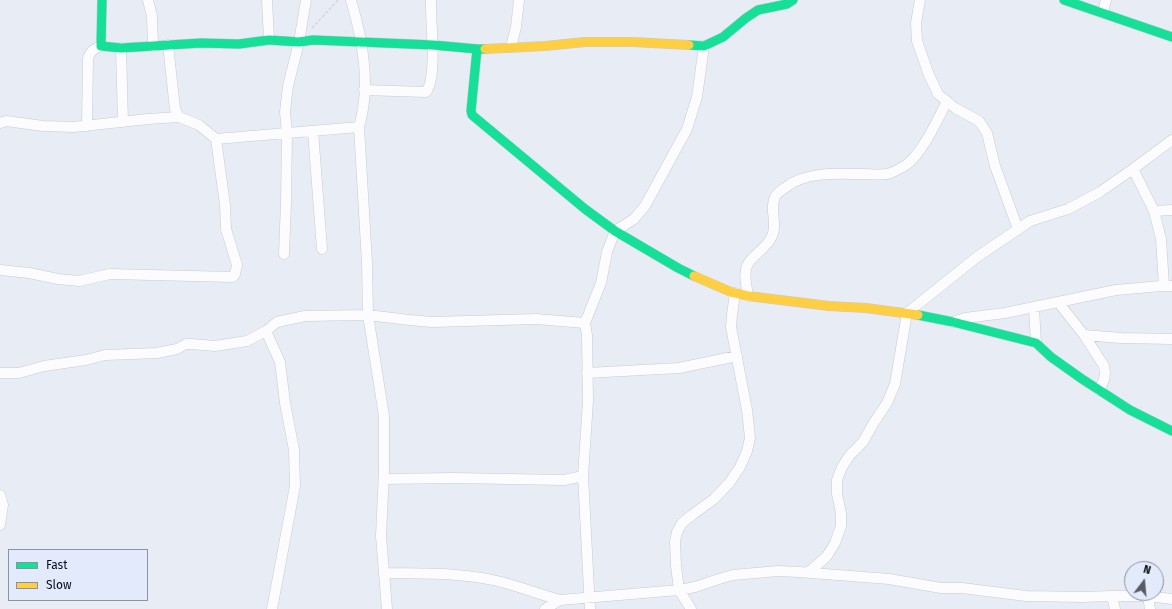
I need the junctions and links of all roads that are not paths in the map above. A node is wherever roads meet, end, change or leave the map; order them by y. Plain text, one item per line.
1 (102, 0) edge
2 (148, 0) edge
3 (267, 0) edge
4 (306, 0) edge
5 (351, 0) edge
6 (431, 0) edge
7 (519, 0) edge
8 (793, 0) edge
9 (920, 0) edge
10 (1064, 0) edge
11 (1106, 0) edge
12 (1103, 13) junction
13 (1172, 37) edge
14 (269, 40) junction
15 (299, 42) junction
16 (362, 42) junction
17 (168, 45) junction
18 (101, 46) junction
19 (153, 46) junction
20 (433, 46) junction
21 (704, 46) junction
22 (511, 47) junction
23 (121, 48) junction
24 (477, 49) junction
25 (364, 90) junction
26 (947, 101) junction
27 (179, 117) junction
28 (123, 122) junction
29 (0, 123) edge
30 (87, 126) junction
31 (359, 127) junction
32 (313, 131) junction
33 (287, 133) junction
34 (216, 139) junction
35 (1172, 140) edge
36 (1133, 170) junction
37 (1172, 210) edge
38 (1154, 212) junction
39 (1018, 229) junction
40 (615, 231) junction
41 (322, 249) dead end
42 (284, 254) dead end
43 (0, 270) edge
44 (1168, 286) edge
45 (735, 293) junction
46 (748, 296) junction
47 (1058, 302) junction
48 (1034, 308) junction
49 (907, 313) junction
50 (368, 315) junction
51 (952, 322) junction
52 (585, 323) junction
53 (266, 331) junction
54 (1084, 335) junction
55 (1172, 339) edge
56 (1036, 343) junction
57 (736, 356) junction
58 (0, 373) edge
59 (587, 373) junction
60 (1100, 390) junction
61 (1172, 431) edge
62 (583, 476) junction
63 (384, 479) junction
64 (0, 495) edge
65 (0, 525) edge
66 (809, 572) junction
67 (384, 573) junction
68 (679, 590) junction
69 (1112, 596) junction
70 (1124, 596) edge
71 (589, 597) junction
72 (560, 600) junction
73 (272, 609) edge
74 (387, 609) edge
75 (545, 609) edge
76 (590, 609) edge
77 (691, 609) edge
78 (1115, 609) edge

1 - 18 street
2 - 19 street
3 - 14 street
4 - 15 street
5 - 16 street
6 - 20 street
7 - 22 street
8 - 21 street
9 - 26 street
10 - 12 street
11 - 12 street
12 - 13 street
14 - 15 street
14 - 17 street
15 - 16 street
15 - 33 street
16 - 20 street
16 - 25 street
17 - 19 street
17 - 27 street
18 - 23 street
18 - 30 street
19 - 23 street
20 - 24 street
20 - 25 street
21 - 22 street
21 - 40 street
22 - 24 street
23 - 28 street
24 - 40 street
25 - 31 street
26 - 39 street
26 - 46 street
27 - 28 street
27 - 34 street
28 - 30 street
29 - 30 street
31 - 32 street
31 - 50 street
32 - 33 street
32 - 41 street
33 - 34 street
33 - 42 street
34 - 43 street
35 - 36 street
36 - 38 street
36 - 39 street
37 - 38 street
38 - 44 street
39 - 49 street
40 - 45 street
40 - 52 street
44 - 47 street
45 - 46 street
45 - 57 street
46 - 49 street
47 - 48 street
47 - 54 street
48 - 51 street
48 - 56 street
49 - 51 street
49 - 66 street
50 - 52 street
50 - 53 street
50 - 63 street
51 - 56 street
52 - 59 street
53 - 58 street
53 - 73 street
54 - 55 street
54 - 60 street
56 - 60 street
57 - 59 street
57 - 68 street
59 - 62 street
60 - 61 street
62 - 63 street
62 - 71 street
63 - 67 street
64 - 65 street
66 - 68 street
66 - 69 street
67 - 72 street
67 - 74 street
68 - 71 street
68 - 77 street
69 - 70 street
69 - 78 street
71 - 72 street
71 - 76 street
72 - 75 street

